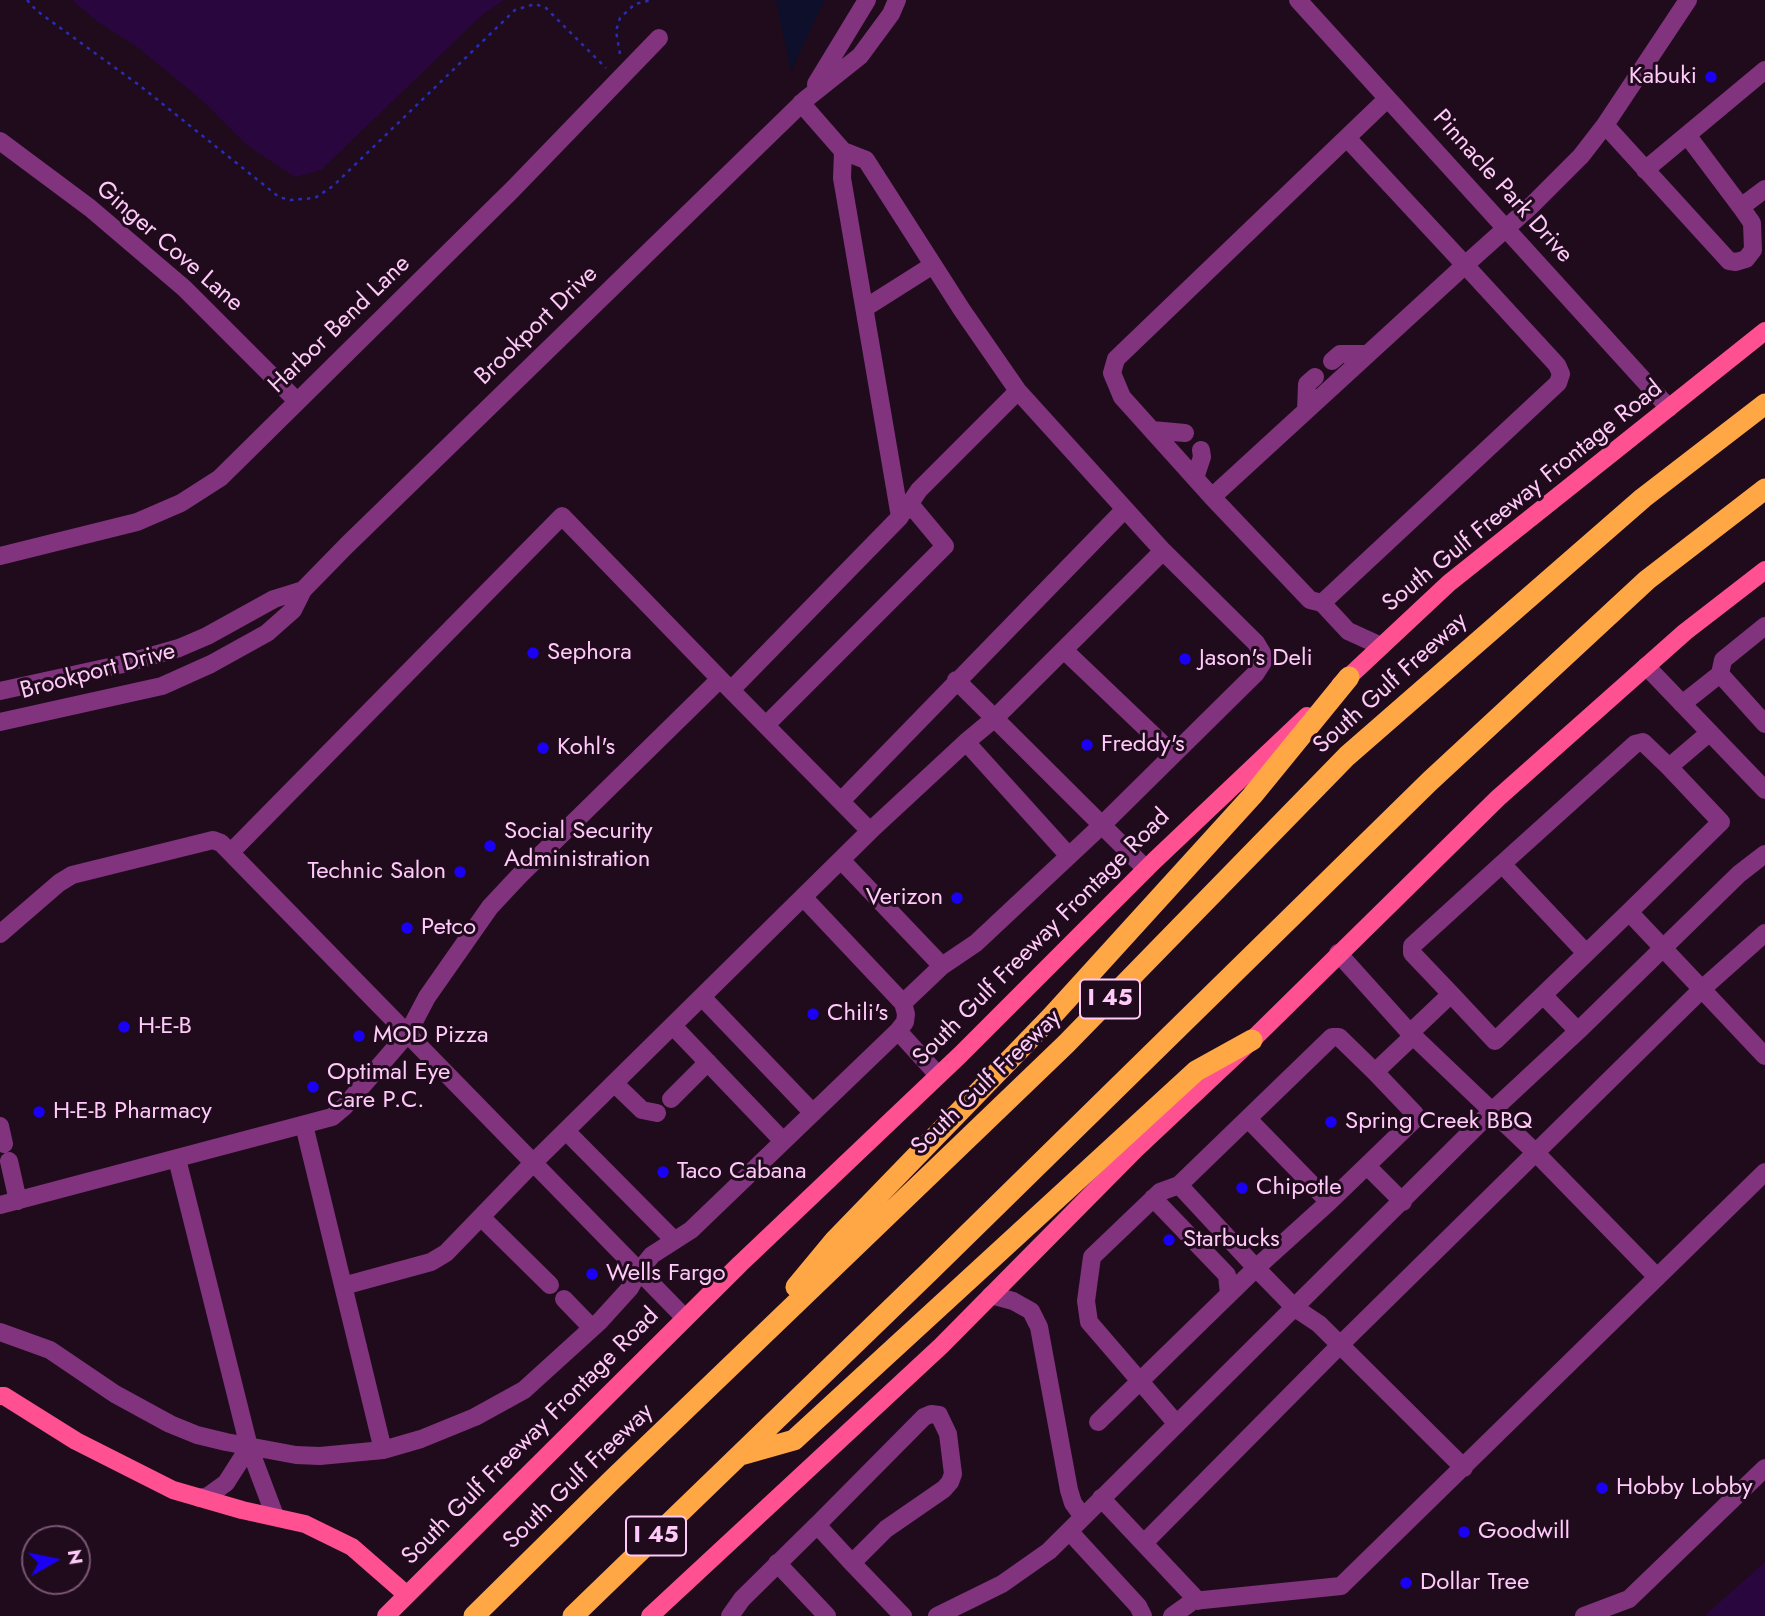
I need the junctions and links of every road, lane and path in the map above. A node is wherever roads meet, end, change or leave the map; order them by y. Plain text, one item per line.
1 (27, 0) edge
2 (652, 0) edge
3 (867, 0) edge
4 (897, 0) edge
5 (1298, 0) edge
6 (1688, 0) edge
7 (659, 38) dead end
8 (1765, 69) edge
9 (614, 75) junction
10 (1387, 99) junction
11 (804, 101) junction
12 (1605, 125) junction
13 (1687, 135) junction
14 (1347, 138) junction
15 (0, 141) edge
16 (843, 151) junction
17 (1645, 170) junction
18 (1765, 189) edge
19 (1741, 207) junction
20 (1506, 228) junction
21 (933, 265) junction
22 (1465, 265) junction
23 (865, 308) junction
24 (1765, 331) edge
25 (1368, 354) junction
26 (1332, 360) dead end
27 (1315, 377) dead end
28 (1017, 391) junction
29 (297, 401) junction
30 (1765, 404) edge
31 (1669, 408) junction
32 (1306, 411) junction
33 (1152, 430) junction
34 (1185, 433) dead end
35 (1201, 450) dead end
36 (1195, 478) junction
37 (1765, 489) edge
38 (1212, 497) junction
39 (1125, 509) junction
40 (905, 511) junction
41 (1163, 551) junction
42 (0, 556) edge
43 (1765, 570) edge
44 (303, 590) junction
45 (1322, 603) junction
46 (1765, 626) edge
47 (1381, 646) junction
48 (1064, 650) junction
49 (1646, 666) junction
50 (1720, 674) junction
51 (1349, 677) junction
52 (957, 680) junction
53 (726, 685) junction
54 (0, 691) edge
55 (1682, 705) junction
56 (995, 718) junction
57 (0, 722) edge
58 (1765, 724) edge
59 (766, 725) junction
60 (1709, 733) junction
61 (966, 742) junction
62 (1173, 754) junction
63 (1669, 767) junction
64 (1765, 790) edge
65 (841, 801) junction
66 (1102, 825) junction
67 (870, 831) junction
68 (231, 852) junction
69 (1765, 854) edge
70 (1069, 856) junction
71 (841, 860) junction
72 (1502, 864) junction
73 (1146, 869) junction
74 (803, 897) junction
75 (1629, 912) junction
76 (1765, 933) edge
77 (0, 934) edge
78 (1663, 949) junction
79 (1338, 953) junction
80 (1586, 953) junction
81 (942, 966) junction
82 (1702, 989) junction
83 (1451, 994) junction
84 (1543, 995) junction
85 (702, 997) junction
86 (903, 1003) junction
87 (673, 1026) junction
88 (898, 1031) junction
89 (1578, 1031) junction
90 (408, 1033) junction
91 (1411, 1035) junction
92 (1252, 1040) junction
93 (1765, 1056) edge
94 (708, 1062) junction
95 (1375, 1072) junction
96 (939, 1075) junction
97 (614, 1083) junction
98 (671, 1099) dead end
99 (1492, 1111) junction
100 (657, 1113) dead end
101 (813, 1113) junction
102 (1248, 1119) junction
103 (304, 1125) junction
104 (566, 1131) junction
105 (783, 1141) junction
106 (4, 1144) edge
107 (1536, 1153) junction
108 (177, 1159) junction
109 (534, 1162) junction
110 (1367, 1166) junction
111 (1765, 1172) edge
112 (1180, 1185) junction
113 (1153, 1198) junction
114 (18, 1200) junction
115 (1329, 1202) junction
116 (1403, 1202) junction
117 (0, 1205) edge
118 (481, 1217) junction
119 (674, 1240) junction
120 (1256, 1268) junction
121 (639, 1271) junction
122 (1657, 1278) junction
123 (550, 1285) dead end
124 (343, 1286) junction
125 (1229, 1294) junction
126 (991, 1295) junction
127 (564, 1299) dead end
128 (1295, 1308) junction
129 (685, 1318) junction
130 (592, 1328) junction
131 (0, 1332) edge
132 (1340, 1345) junction
133 (722, 1374) junction
134 (1139, 1380) junction
135 (0, 1396) edge
136 (1098, 1422) dead end
137 (1176, 1423) junction
138 (249, 1447) junction
139 (383, 1450) junction
140 (739, 1455) junction
141 (1464, 1468) junction
142 (1765, 1468) edge
143 (199, 1498) junction
144 (1101, 1498) junction
145 (275, 1516) junction
146 (1083, 1517) junction
147 (817, 1525) junction
148 (1069, 1531) junction
149 (1144, 1544) junction
150 (777, 1563) junction
151 (852, 1563) junction
152 (407, 1595) junction
153 (1198, 1601) junction
154 (386, 1616) edge
155 (474, 1616) edge
156 (573, 1616) edge
157 (650, 1616) edge
158 (730, 1616) edge
159 (827, 1616) edge
160 (903, 1616) edge
161 (937, 1616) edge
162 (1143, 1616) edge
163 (1172, 1616) edge
164 (1584, 1616) edge

1 - 9 path
2 - 9 path
3 - 11 street, Brookport Drive
4 - 11 street, Brookport Drive
5 - 10 street, Pinnacle Park Drive
6 - 12 street
7 - 9 street, Harbor Bend Lane
8 - 13 street
9 - 29 street, Harbor Bend Lane
10 - 14 street
10 - 20 street, Pinnacle Park Drive
11 - 16 street
11 - 44 street, Brookport Drive
12 - 17 street
12 - 20 street
13 - 17 street
13 - 19 street
14 - 22 street
14 - 33 street
15 - 29 street, Ginger Cove Lane
16 - 21 street
16 - 23 street
17 - 19 street
18 - 19 street
20 - 22 street
20 - 31 street, Pinnacle Park Drive
21 - 23 street
21 - 28 street
22 - 25 street
22 - 45 street
23 - 40 street
24 - 31 main road, South Gulf Freeway Frontage Road
25 - 26 street
25 - 32 street
27 - 32 street
28 - 39 street
28 - 40 street
29 - 42 street, Harbor Bend Lane
30 - 133 highway, South Gulf Freeway / I 45
31 - 47 main road, South Gulf Freeway Frontage Road
32 - 38 street
33 - 34 street
33 - 36 street
35 - 36 street
36 - 38 street
37 - 140 highway, I 45
38 - 45 street
39 - 41 street
39 - 52 street
40 - 53 street
40 - 59 street
41 - 48 street
41 - 62 street
43 - 49 main road
44 - 54 street, Brookport Drive
44 - 57 street, Brookport Drive
45 - 47 street
46 - 50 street
47 - 51 main road, South Gulf Freeway Frontage Road
48 - 56 street
48 - 62 street
49 - 55 street
49 - 79 main road
50 - 55 street
50 - 58 street
51 - 73 main road, South Gulf Freeway Frontage Road
51 - 133 highway
52 - 56 street
52 - 65 street
53 - 59 street
53 - 68 street
53 - 90 street
55 - 60 street
56 - 61 street
56 - 66 street
59 - 65 street
60 - 63 street
60 - 64 street
61 - 67 street
61 - 70 street
62 - 66 street
63 - 72 street
63 - 75 street
65 - 67 street
66 - 70 street
66 - 73 street
67 - 71 street
68 - 77 street
68 - 90 street
69 - 78 street
70 - 81 street
71 - 74 street
71 - 81 street
72 - 80 street
72 - 83 street
73 - 96 main road, South Gulf Freeway Frontage Road
74 - 85 street
74 - 86 street
75 - 78 street
75 - 80 street
76 - 82 street
78 - 82 street
78 - 89 street
79 - 91 street
79 - 92 main road
80 - 84 street
81 - 86 street
82 - 93 street
82 - 107 street
83 - 84 street
83 - 91 street
84 - 89 street
85 - 87 street
85 - 101 street
86 - 88 street
87 - 94 street
87 - 97 street
88 - 96 street
88 - 101 street
89 - 99 street
90 - 103 street
90 - 109 street
91 - 95 street
91 - 99 street
92 - 126 main road
92 - 140 highway
94 - 98 street
94 - 105 street
95 - 102 street
95 - 110 street
96 - 129 main road, South Gulf Freeway Frontage Road
97 - 100 street
97 - 104 street
99 - 107 street
99 - 116 street
101 - 105 street
102 - 112 street
102 - 115 street
103 - 108 street
103 - 124 street
104 - 109 street
104 - 119 street
105 - 119 street
106 - 114 street
107 - 122 street
107 - 132 street
108 - 114 street
108 - 138 street
109 - 118 street
109 - 121 street
110 - 115 street
110 - 116 street
111 - 122 street
112 - 113 street
112 - 120 street
113 - 125 street
113 - 134 street
114 - 117 street
115 - 120 street
116 - 128 street
118 - 123 street
118 - 124 street
119 - 121 street
120 - 125 street
120 - 128 street
121 - 129 street
121 - 130 street
122 - 141 street
124 - 139 street
125 - 134 street
126 - 146 street
126 - 157 main road
127 - 130 street
128 - 132 street
128 - 137 street
129 - 152 main road, South Gulf Freeway Frontage Road
130 - 139 street
131 - 138 street
132 - 141 street
132 - 149 street
133 - 155 highway, South Gulf Freeway / I 45
134 - 136 street
134 - 137 street
135 - 143 main road
137 - 144 street
138 - 139 street
138 - 143 street
138 - 145 street
140 - 156 highway, I 45
141 - 153 street
142 - 164 street
143 - 145 main road
144 - 146 street
144 - 149 street
145 - 152 main road
146 - 148 street
147 - 150 street
147 - 151 street
147 - 151 street
148 - 161 street
148 - 162 street
149 - 153 street
150 - 158 street
150 - 159 street
151 - 160 street
152 - 154 main road, South Gulf Freeway Frontage Road
153 - 163 street

